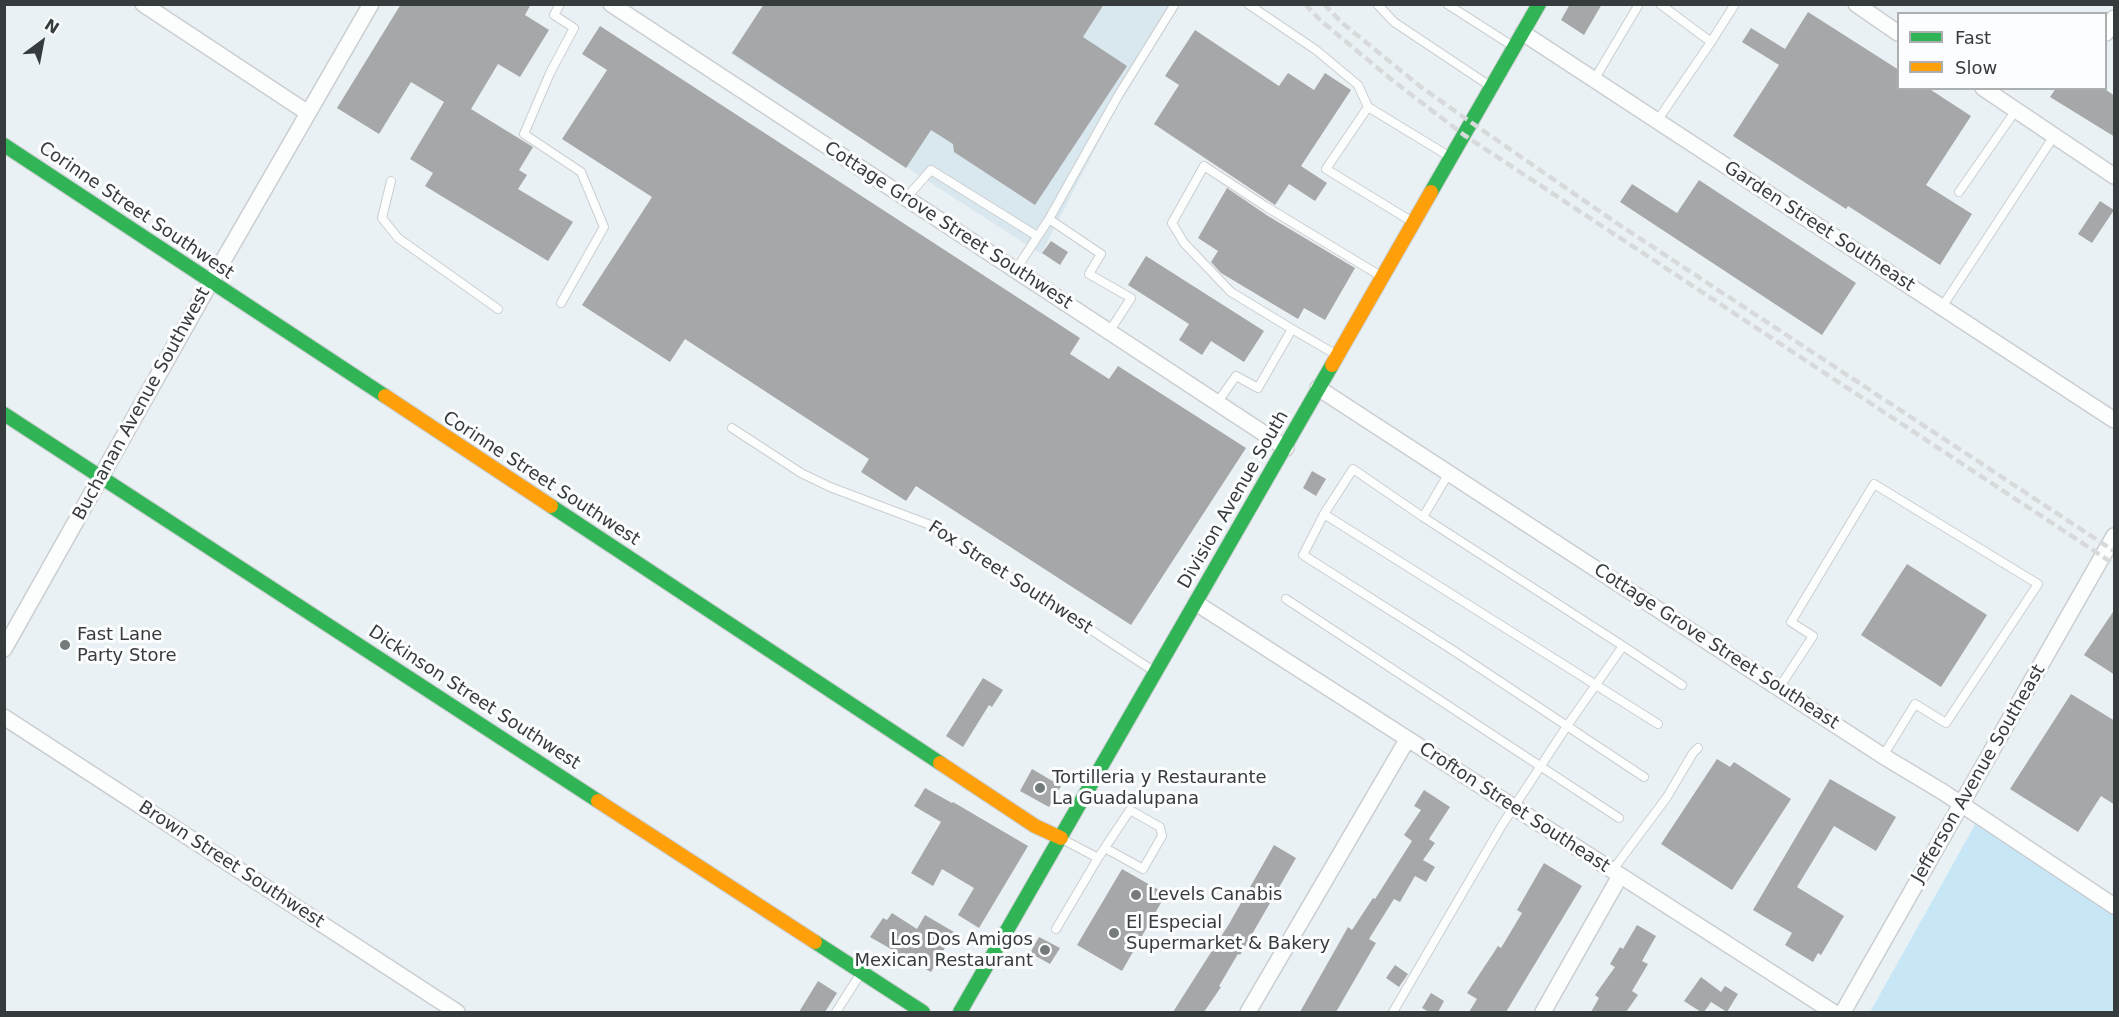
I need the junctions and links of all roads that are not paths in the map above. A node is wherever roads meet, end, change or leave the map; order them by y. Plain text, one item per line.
1 (143, 4) edge
2 (371, 4) edge
3 (560, 4) edge
4 (611, 4) edge
5 (1248, 4) edge
6 (1377, 4) edge
7 (1447, 4) edge
8 (1539, 4) edge
9 (1639, 4) edge
10 (1660, 4) edge
11 (1735, 4) edge
12 (1856, 4) edge
13 (1171, 6) edge
14 (2115, 18) edge
15 (2107, 31) edge
16 (1897, 32) edge
17 (1523, 33) junction
18 (1711, 42) junction
19 (1515, 48) junction
20 (1593, 80) junction
21 (1492, 88) junction
22 (1986, 90) edge
23 (1368, 107) junction
24 (2016, 110) junction
25 (308, 113) junction
26 (1658, 121) junction
27 (2054, 136) junction
28 (4, 145) edge
29 (1451, 158) junction
30 (2115, 176) edge
31 (391, 181) dead end
32 (1959, 192) dead end
33 (906, 198) junction
34 (1048, 219) junction
35 (1414, 223) junction
36 (1037, 236) junction
37 (1015, 270) junction
38 (1382, 277) junction
39 (211, 282) junction
40 (561, 303) dead end
41 (1942, 307) junction
42 (498, 309) dead end
43 (1292, 329) junction
44 (1109, 332) junction
45 (1337, 355) junction
46 (1318, 388) junction
47 (1217, 403) junction
48 (4, 414) edge
49 (2115, 420) edge
50 (732, 428) dead end
51 (1286, 448) junction
52 (1449, 473) junction
53 (100, 478) junction
54 (1324, 514) junction
55 (1423, 517) junction
56 (2115, 536) edge
57 (1286, 599) dead end
58 (1196, 603) junction
59 (1623, 646) junction
60 (4, 649) edge
61 (1156, 673) junction
62 (1595, 685) junction
63 (1682, 685) dead end
64 (1779, 688) junction
65 (4, 717) edge
66 (1658, 724) dead end
67 (1567, 726) junction
68 (1407, 740) junction
69 (1698, 747) dead end
70 (1883, 756) junction
71 (1540, 767) junction
72 (1644, 777) dead end
73 (1962, 805) junction
74 (1514, 808) junction
75 (1619, 818) dead end
76 (1061, 838) junction
77 (1105, 848) junction
78 (1098, 858) junction
79 (1616, 874) junction
80 (2115, 906) edge
81 (1056, 929) dead end
82 (861, 971) junction
83 (457, 1012) edge
84 (836, 1012) edge
85 (923, 1012) edge
86 (960, 1012) edge
87 (1248, 1012) edge
88 (1393, 1012) edge
89 (1543, 1012) edge
90 (1833, 1012) edge
91 (1843, 1012) edge

1 - 25 street
2 - 25 street, Buchanan Avenue Southwest
3 - 40 lane
4 - 33 street, Cottage Grove Street Southwest
5 - 23 lane
6 - 21 lane
7 - 19 lane
8 - 17 street, Division Avenue South
9 - 20 lane
10 - 18 lane
11 - 18 lane
12 - 16 street
13 - 34 lane
14 - 15 street
17 - 19 street, Division Avenue South
17 - 20 street, Garden Street Southeast
18 - 26 lane
19 - 21 street, Division Avenue South
20 - 26 street, Garden Street Southeast
21 - 29 street, Division Avenue South
22 - 24 street
23 - 29 lane
23 - 35 lane
24 - 27 street
24 - 32 lane
25 - 39 street, Buchanan Avenue Southwest
26 - 41 street, Garden Street Southeast
27 - 30 street
27 - 41 lane
28 - 39 street, Corinne Street Southwest
29 - 35 street, Division Avenue South
31 - 42 lane
33 - 36 lane
33 - 37 street, Cottage Grove Street Southwest
34 - 36 lane
34 - 44 lane
35 - 38 street, Division Avenue South
36 - 37 lane
37 - 44 street, Cottage Grove Street Southwest
38 - 43 lane
38 - 45 street, Division Avenue South
39 - 53 street, Buchanan Avenue Southwest
39 - 76 street, Corinne Street Southwest
41 - 49 street, Garden Street Southeast
43 - 45 lane
43 - 47 lane
44 - 47 street, Cottage Grove Street Southwest
45 - 46 street, Division Avenue South
46 - 51 street, Division Avenue South
46 - 52 street, Cottage Grove Street Southeast
47 - 51 street, Cottage Grove Street Southwest
48 - 53 street, Dickinson Street Southwest
50 - 61 lane, Fox Street Southwest
51 - 58 street, Division Avenue South
52 - 55 lane
52 - 64 street, Cottage Grove Street Southeast
53 - 60 street, Buchanan Avenue Southwest
53 - 82 street, Dickinson Street Southwest
54 - 55 lane
54 - 62 lane
54 - 67 lane
55 - 59 lane
56 - 73 street, Jefferson Avenue Southeast
57 - 71 lane
58 - 61 street, Division Avenue South
58 - 68 street, Crofton Street Southeast
59 - 62 lane
59 - 63 lane
61 - 76 street, Division Avenue South
62 - 66 lane
62 - 67 lane
64 - 70 street, Cottage Grove Street Southeast
64 - 70 lane
65 - 83 street, Brown Street Southwest
67 - 71 lane
67 - 72 lane
68 - 74 street, Crofton Street Southeast
68 - 87 street
69 - 79 lane
70 - 73 street, Cottage Grove Street Southeast
71 - 74 lane
71 - 75 lane
73 - 80 street, Cottage Grove Street Southeast
73 - 91 street, Jefferson Avenue Southeast
74 - 79 street, Crofton Street Southeast
74 - 88 lane
76 - 78 lane
76 - 86 street, Division Avenue South
77 - 77 lane
77 - 78 lane
78 - 81 lane
79 - 89 street
79 - 90 street, Crofton Street Southeast
82 - 84 lane
82 - 85 street, Dickinson Street Southwest

